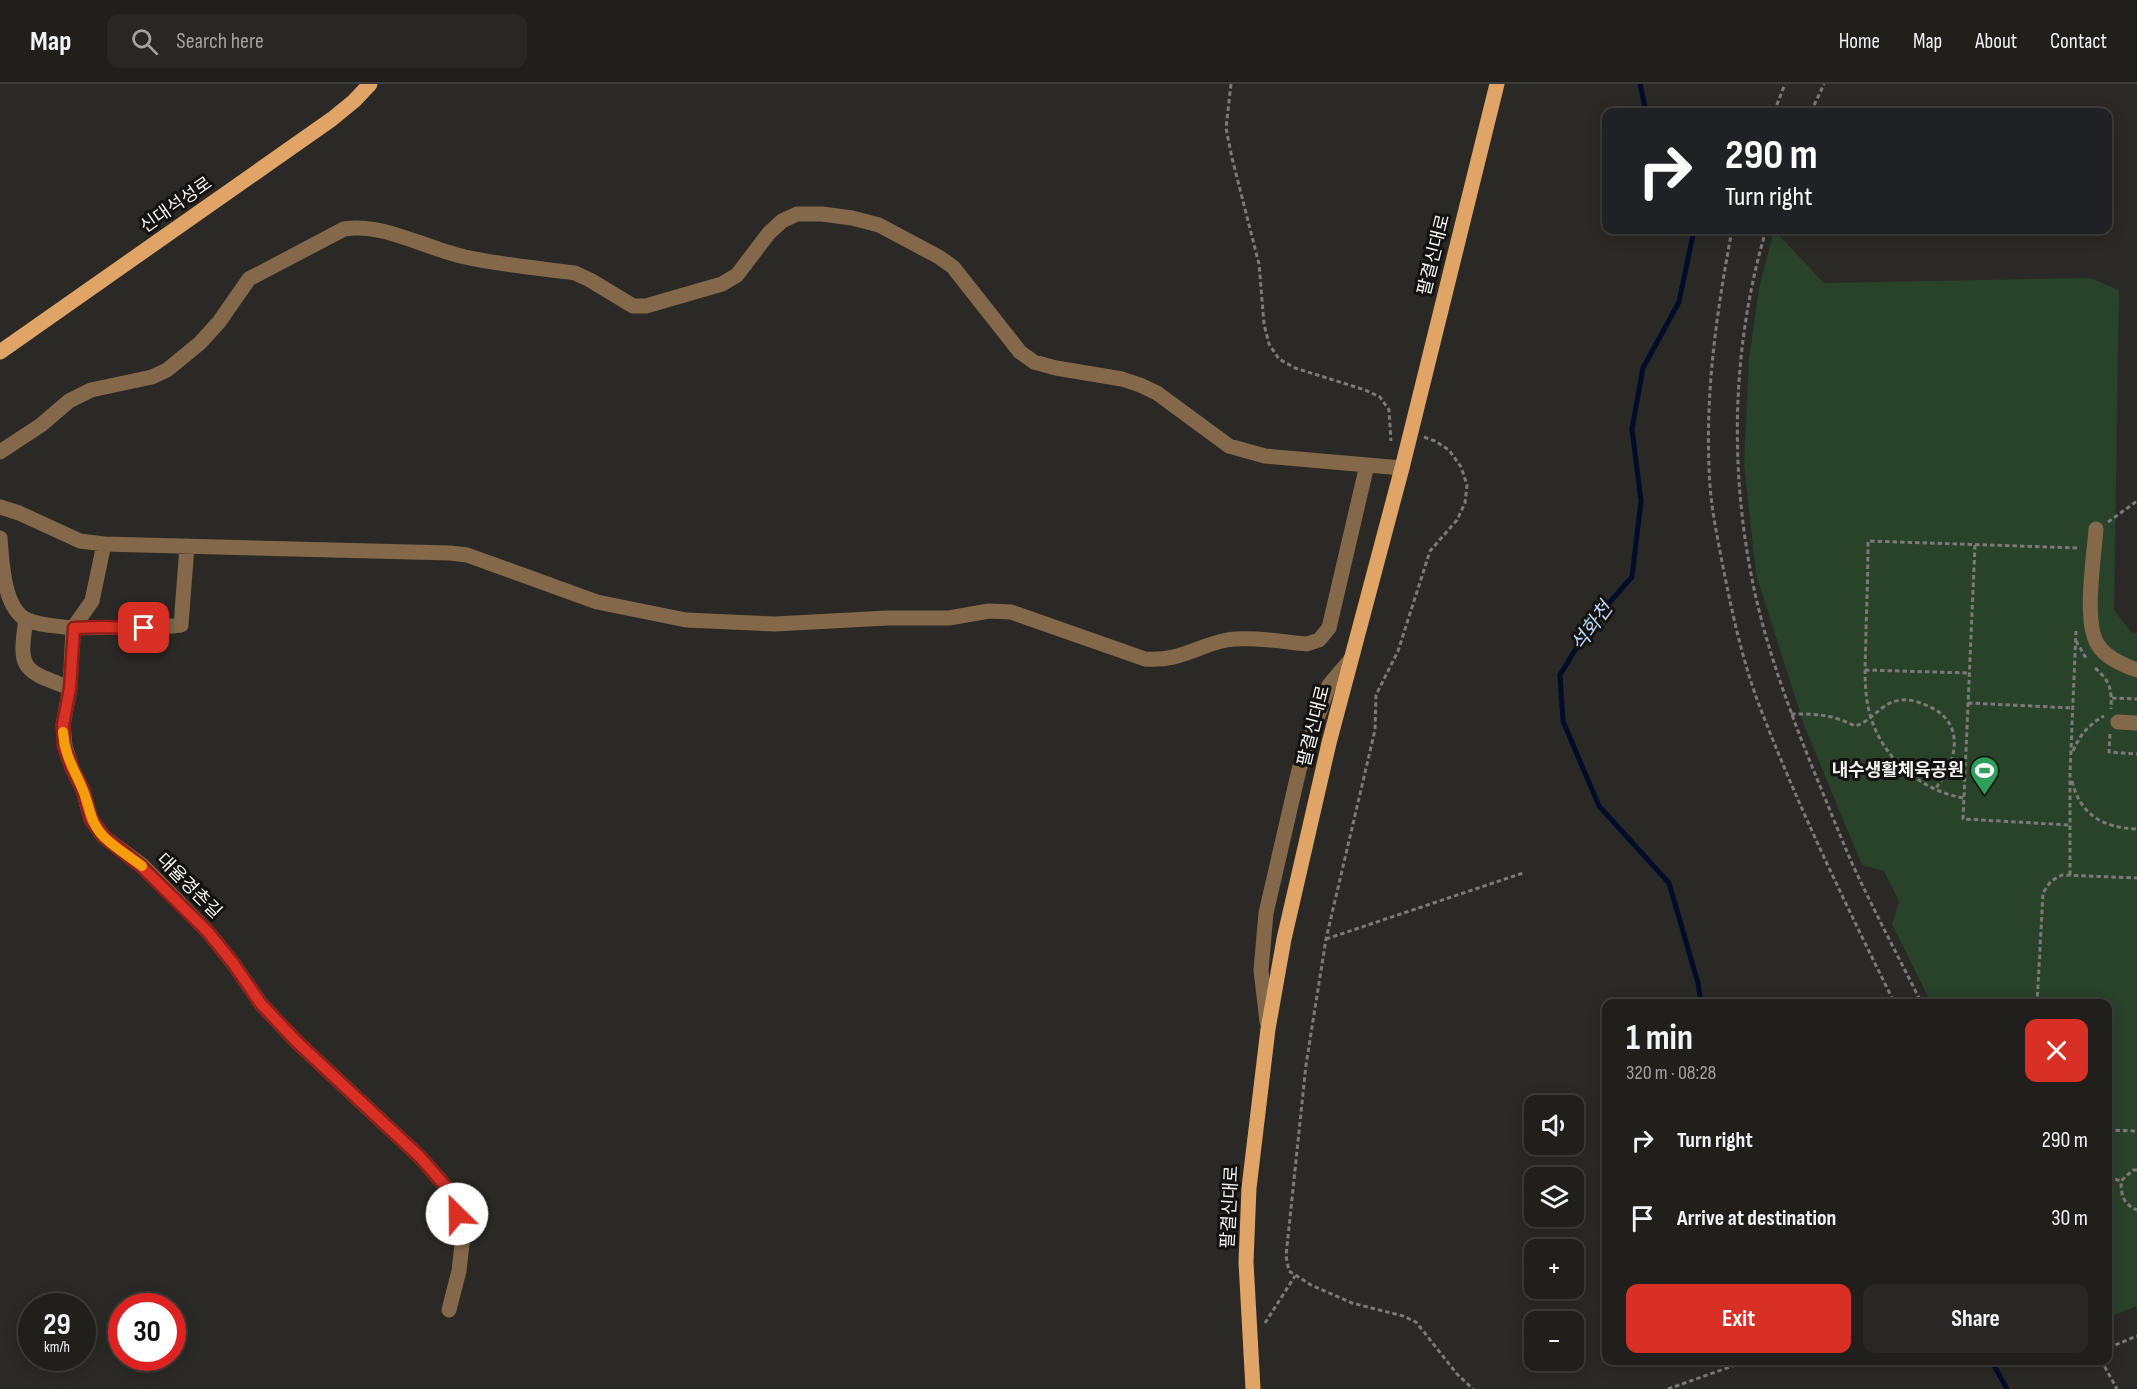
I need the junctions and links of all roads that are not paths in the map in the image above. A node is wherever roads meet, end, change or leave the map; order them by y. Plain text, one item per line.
1 (370, 84) edge
2 (1497, 84) edge
3 (0, 352) edge
4 (0, 452) edge
5 (1367, 465) junction
6 (1396, 468) junction
7 (0, 507) edge
8 (2096, 529) road end
9 (0, 537) edge
10 (104, 544) junction
11 (187, 546) junction
12 (7, 607) edge
13 (26, 619) junction
14 (74, 628) junction
15 (1351, 658) junction
16 (2137, 670) edge
17 (70, 688) junction
18 (2137, 723) edge
19 (2114, 727) road end
20 (1268, 1029) junction
21 (449, 1310) dead end
22 (1253, 1389) edge

1 - 3 main road, 신대석성로
2 - 6 main road, 팔결신대로
4 - 5 street
5 - 6 street
5 - 11 street
6 - 15 main road, 팔결신대로
7 - 10 street
8 - 16 street
9 - 12 street
10 - 11 street
10 - 14 street
11 - 14 street
12 - 13 street
13 - 14 street
13 - 17 street
14 - 17 street, 대율경촌길
15 - 20 main road, 팔결신대로
15 - 20 street
17 - 21 street, 대율경촌길
18 - 19 street
20 - 22 main road, 팔결신대로

